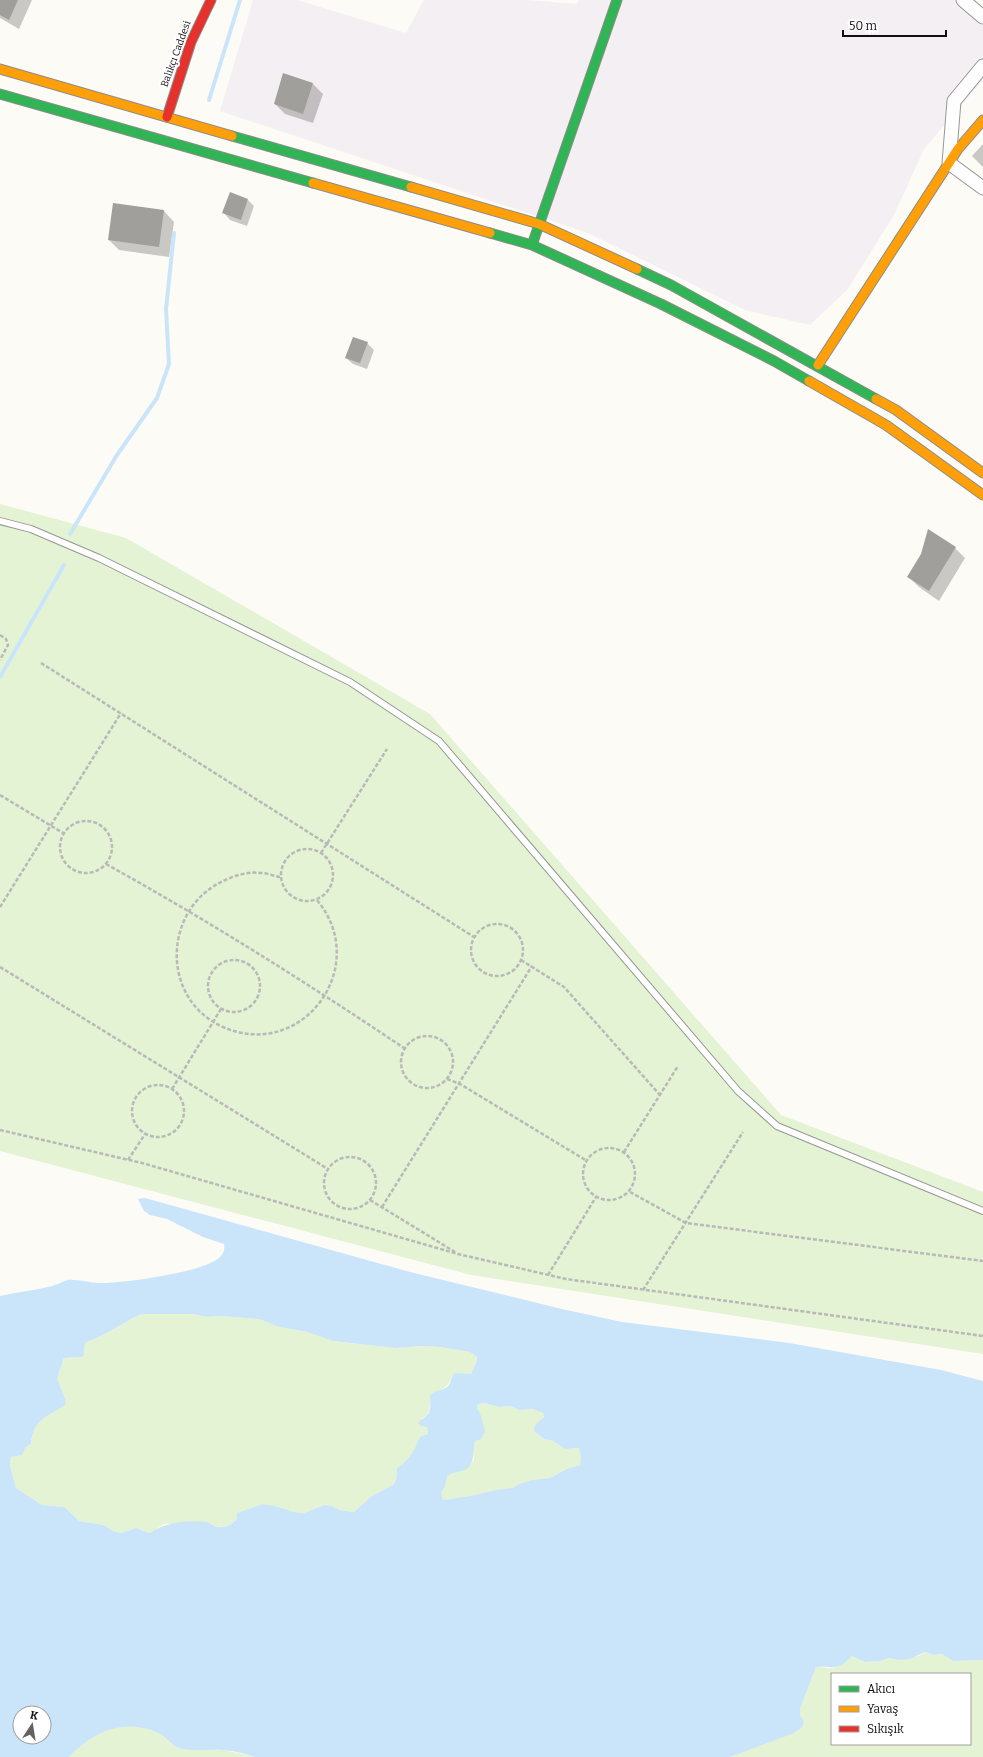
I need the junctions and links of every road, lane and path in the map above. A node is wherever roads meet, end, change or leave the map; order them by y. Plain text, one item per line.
1 (211, 0) edge
2 (617, 0) edge
3 (963, 0) edge
4 (983, 17) edge
5 (983, 66) edge
6 (0, 69) edge
7 (0, 94) edge
8 (167, 117) junction
9 (983, 120) edge
10 (949, 163) junction
11 (983, 188) edge
12 (539, 224) junction
13 (532, 245) junction
14 (818, 364) junction
15 (983, 473) edge
16 (983, 495) edge
17 (0, 521) edge
18 (0, 635) edge
19 (0, 660) edge
20 (41, 663) dead end
21 (121, 713) junction
22 (387, 749) dead end
23 (0, 795) edge
24 (51, 826) junction
25 (63, 833) junction
26 (328, 844) junction
27 (321, 853) junction
28 (106, 864) junction
29 (280, 877) junction
30 (316, 899) junction
31 (0, 907) edge
32 (188, 910) junction
33 (474, 936) junction
34 (522, 960) junction
35 (532, 966) junction
36 (0, 967) edge
37 (325, 995) junction
38 (221, 1009) junction
39 (214, 1021) junction
40 (404, 1048) junction
41 (678, 1066) dead end
42 (180, 1077) junction
43 (447, 1079) junction
44 (460, 1084) junction
45 (172, 1089) junction
46 (660, 1095) junction
47 (0, 1130) edge
48 (743, 1132) dead end
49 (145, 1134) junction
50 (624, 1152) junction
51 (128, 1160) junction
52 (587, 1161) junction
53 (328, 1169) junction
54 (630, 1192) junction
55 (596, 1198) junction
56 (370, 1200) junction
57 (382, 1208) junction
58 (983, 1211) edge
59 (686, 1222) junction
60 (458, 1254) junction
61 (983, 1261) edge
62 (548, 1275) junction
63 (643, 1290) junction
64 (983, 1336) edge

1 - 8 main road, Balıkçı Caddesi
2 - 12 main road
3 - 4 street
5 - 10 street
6 - 8 main road
7 - 13 main road
8 - 12 main road
9 - 10 main road
10 - 11 street
10 - 14 main road
12 - 13 main road
12 - 14 main road
13 - 16 main road
14 - 15 main road
17 - 58 lane
18 - 19 path
20 - 21 path
21 - 24 path
21 - 26 path
22 - 26 path
23 - 24 path
24 - 25 path
24 - 31 path
25 - 28 path
25 - 28 path
26 - 27 path
26 - 33 path
27 - 29 path
27 - 30 path
28 - 32 path
29 - 30 path
29 - 32 path
30 - 37 path
32 - 37 path
32 - 39 path
33 - 34 path
33 - 34 path
34 - 35 path
35 - 44 path
35 - 46 path
36 - 42 path
37 - 39 path
37 - 40 path
38 - 38 path
38 - 39 path
39 - 42 path
40 - 43 path
40 - 43 path
41 - 46 path
42 - 45 path
42 - 53 path
43 - 44 path
44 - 52 path
44 - 57 path
45 - 49 path
45 - 49 path
46 - 50 path
47 - 51 path
48 - 59 path
49 - 51 path
50 - 52 path
50 - 54 path
51 - 60 path
52 - 55 path
53 - 56 path
53 - 56 path
54 - 55 path
54 - 59 path
55 - 62 path
56 - 57 path
57 - 60 path
59 - 61 path
59 - 63 path
60 - 62 path
62 - 63 path
63 - 64 path

